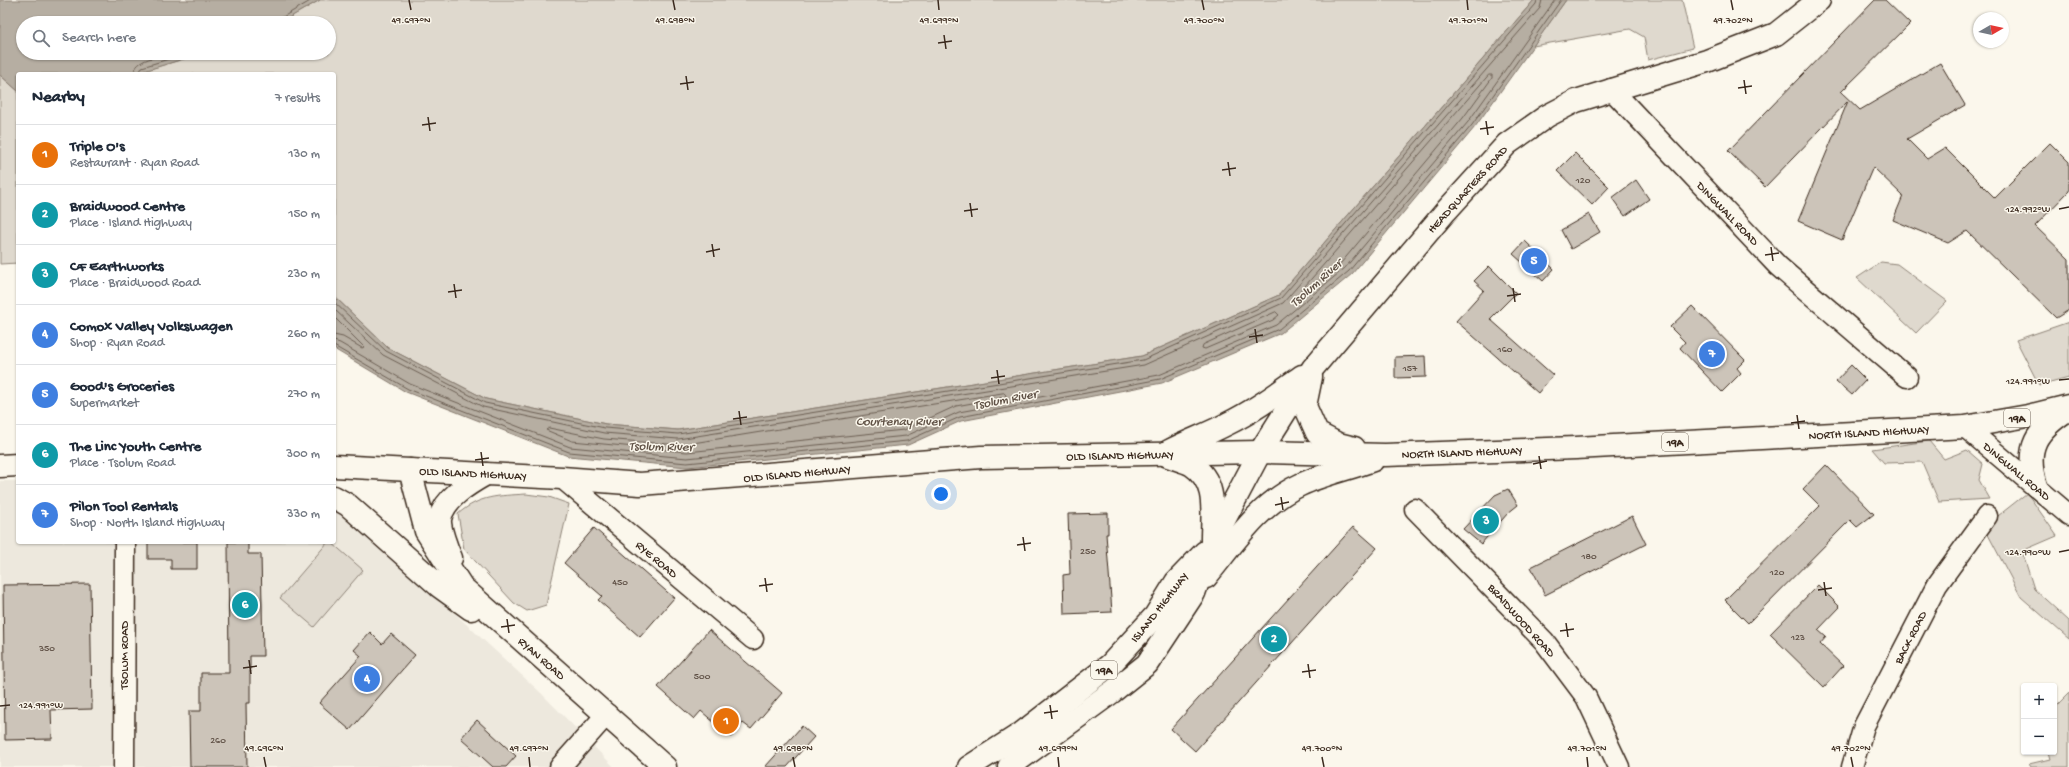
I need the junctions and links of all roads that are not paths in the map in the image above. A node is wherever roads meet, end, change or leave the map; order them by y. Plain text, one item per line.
1 (1818, 0) edge
2 (1611, 89) junction
3 (1312, 368) junction
4 (1907, 377) dead end
5 (2069, 406) edge
6 (2069, 409) edge
7 (1965, 427) junction
8 (1260, 452) junction
9 (1163, 454) junction
10 (1385, 455) junction
11 (16, 465) edge
12 (0, 466) edge
13 (336, 466) edge
14 (410, 470) junction
15 (486, 474) junction
16 (562, 478) junction
17 (2036, 486) junction
18 (336, 498) edge
19 (1415, 509) dead end
20 (2069, 514) edge
21 (1987, 516) dead end
22 (125, 544) edge
23 (1212, 544) junction
24 (462, 587) junction
25 (1194, 593) junction
26 (753, 639) dead end
27 (573, 685) junction
28 (606, 714) junction
29 (124, 767) edge
30 (560, 767) edge
31 (665, 767) edge
32 (968, 767) edge
33 (1008, 767) edge
34 (1619, 767) edge
35 (1852, 767) edge

1 - 2 main road, HEADQUARTERS ROAD
2 - 3 main road, HEADQUARTERS ROAD
2 - 4 street, DINGWALL ROAD
3 - 8 main road, HEADQUARTERS ROAD
3 - 9 main road
3 - 10 main road
5 - 7 main road, NORTH ISLAND HIGHWAY / 19A
6 - 17 main road
7 - 10 main road, NORTH ISLAND HIGHWAY / 19A
7 - 17 street, DINGWALL ROAD
8 - 9 main road, OLD ISLAND HIGHWAY
8 - 10 main road, NORTH ISLAND HIGHWAY / 19A
8 - 23 main road, ISLAND HIGHWAY / 19A
9 - 16 main road, OLD ISLAND HIGHWAY
9 - 23 main road
10 - 25 main road
11 - 12 main road
13 - 14 main road, OLD ISLAND HIGHWAY
14 - 15 main road, OLD ISLAND HIGHWAY
14 - 24 main road, RYAN ROAD
15 - 16 main road, OLD ISLAND HIGHWAY
15 - 24 main road
16 - 26 street, RYE ROAD
17 - 20 street, DINGWALL ROAD
18 - 27 main road
19 - 34 street, BRAIDWOOD ROAD
21 - 35 street, BACK ROAD
22 - 29 street, TSOLUM ROAD
23 - 25 main road, ISLAND HIGHWAY / 19A
23 - 32 main road, ISLAND HIGHWAY / 19A
24 - 27 main road, RYAN ROAD
25 - 33 main road, ISLAND HIGHWAY / 19A
27 - 28 main road, RYAN ROAD
28 - 30 street
28 - 31 main road, RYAN ROAD

